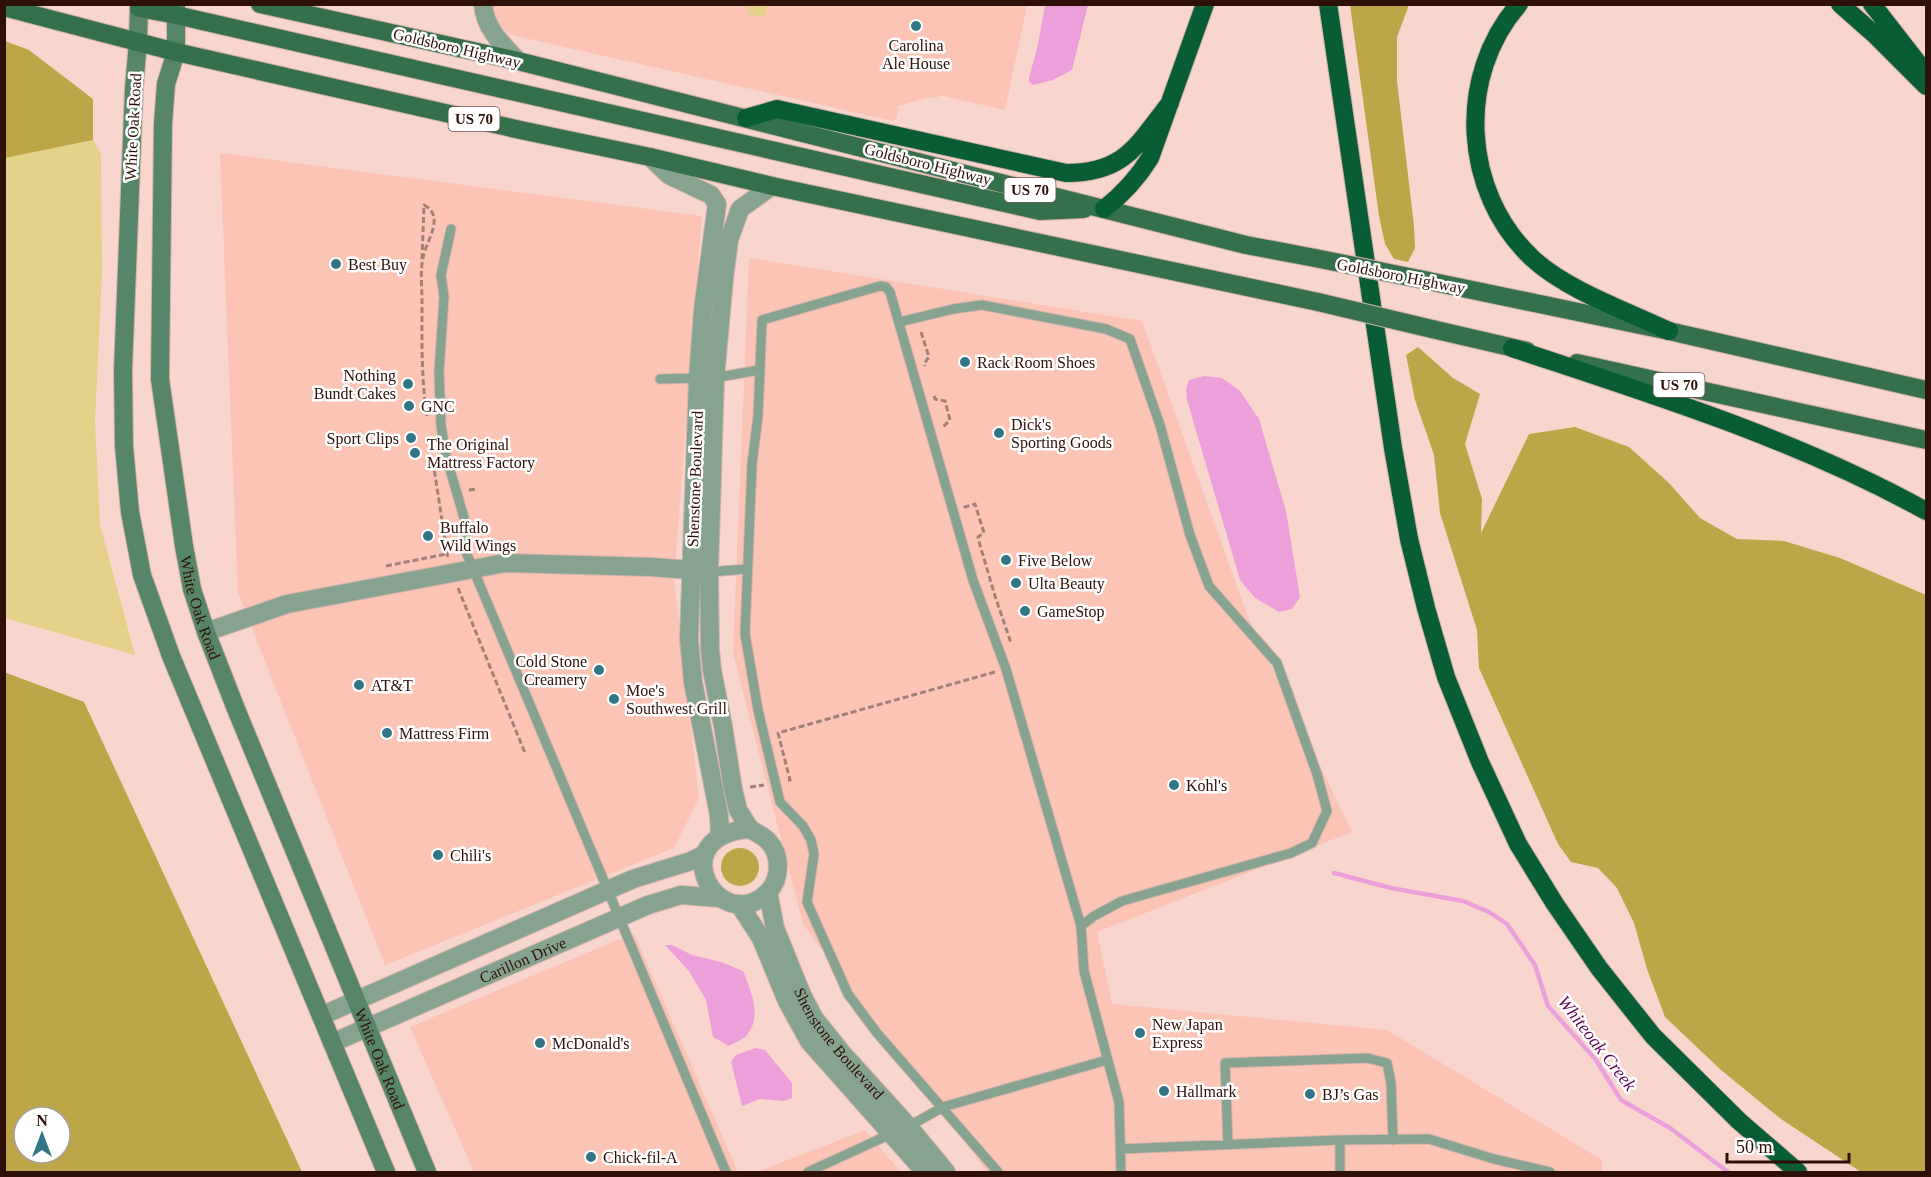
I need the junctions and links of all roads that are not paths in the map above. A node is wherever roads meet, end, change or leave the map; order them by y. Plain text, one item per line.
1 (260, 4) edge
2 (483, 4) edge
3 (1205, 4) edge
4 (1329, 4) edge
5 (1519, 4) edge
6 (1840, 4) edge
7 (1872, 4) edge
8 (139, 6) edge
9 (4, 7) edge
10 (176, 10) edge
11 (138, 42) junction
12 (176, 52) junction
13 (518, 61) junction
14 (1926, 74) edge
15 (1926, 86) edge
16 (1170, 103) junction
17 (746, 118) junction
18 (650, 157) junction
19 (772, 186) junction
20 (1104, 209) junction
21 (451, 229) dead end
22 (899, 322) junction
23 (1670, 331) junction
24 (1512, 348) junction
25 (759, 370) junction
26 (706, 378) junction
27 (660, 379) dead end
28 (1926, 390) edge
29 (1926, 440) edge
30 (1926, 512) edge
31 (473, 569) junction
32 (747, 569) junction
33 (701, 571) junction
34 (206, 632) junction
35 (750, 829) junction
36 (720, 836) junction
37 (705, 854) junction
38 (609, 890) junction
39 (768, 892) junction
40 (720, 898) junction
41 (739, 904) junction
42 (619, 918) junction
43 (1081, 926) junction
44 (357, 1001) junction
45 (321, 1016) junction
46 (368, 1027) junction
47 (332, 1043) junction
48 (1107, 1060) junction
49 (943, 1107) junction
50 (909, 1127) junction
51 (892, 1134) junction
52 (1340, 1140) junction
53 (1392, 1140) junction
54 (1228, 1144) junction
55 (1120, 1149) junction
56 (386, 1173) edge
57 (427, 1173) edge
58 (726, 1173) edge
59 (808, 1173) edge
60 (925, 1173) edge
61 (946, 1173) edge
62 (999, 1173) edge
63 (1121, 1173) edge
64 (1340, 1173) edge
65 (1550, 1173) edge
66 (1798, 1173) edge

1 - 13 main road, Goldsboro Highway / US 70
2 - 13 street
3 - 16 highway
4 - 66 highway
5 - 23 highway
6 - 15 highway
7 - 14 highway
8 - 10 main road
8 - 11 main road, White Oak Road
9 - 11 main road, US 70
10 - 12 main road, White Oak Road
10 - 20 main road
11 - 12 main road, US 70
11 - 45 main road, White Oak Road
12 - 18 main road, US 70
12 - 34 main road, White Oak Road
13 - 17 main road, Goldsboro Highway / US 70
16 - 17 highway
16 - 20 highway
17 - 20 main road, Goldsboro Highway / US 70
18 - 19 main road, US 70
18 - 26 street, Shenstone Boulevard
19 - 24 main road, US 70, bridge
19 - 26 street, Shenstone Boulevard
20 - 23 main road, Goldsboro Highway / US 70, bridge
21 - 31 lane
22 - 25 lane
22 - 43 lane
22 - 43 lane
23 - 28 main road, US 70
24 - 29 main road, US 70
24 - 30 highway
25 - 26 lane
25 - 32 lane
26 - 27 lane
26 - 33 street, Shenstone Boulevard
31 - 33 street
31 - 34 street
31 - 38 lane
32 - 33 lane
32 - 49 lane
33 - 35 street, Shenstone Boulevard
33 - 36 street, Shenstone Boulevard
34 - 44 main road, White Oak Road
35 - 36 street
35 - 39 street
36 - 37 street
37 - 38 street, Carillon Drive
37 - 40 street
38 - 42 lane
38 - 44 street, Carillon Drive
39 - 41 street
39 - 50 street, Shenstone Boulevard
40 - 41 street
40 - 42 street, Carillon Drive
41 - 51 street, Shenstone Boulevard
42 - 46 street, Carillon Drive
42 - 58 lane
43 - 48 lane
44 - 45 street, Carillon Drive
44 - 46 main road, White Oak Road
45 - 47 main road, White Oak Road
46 - 47 street, Carillon Drive
46 - 57 main road, White Oak Road
47 - 56 main road, White Oak Road
48 - 49 lane
48 - 55 lane
49 - 50 lane
49 - 62 lane
50 - 51 lane
50 - 61 street, Shenstone Boulevard
51 - 59 lane
51 - 60 street, Shenstone Boulevard
52 - 53 lane
52 - 54 lane
52 - 64 lane
53 - 54 lane
53 - 65 lane
54 - 55 lane
55 - 63 lane

